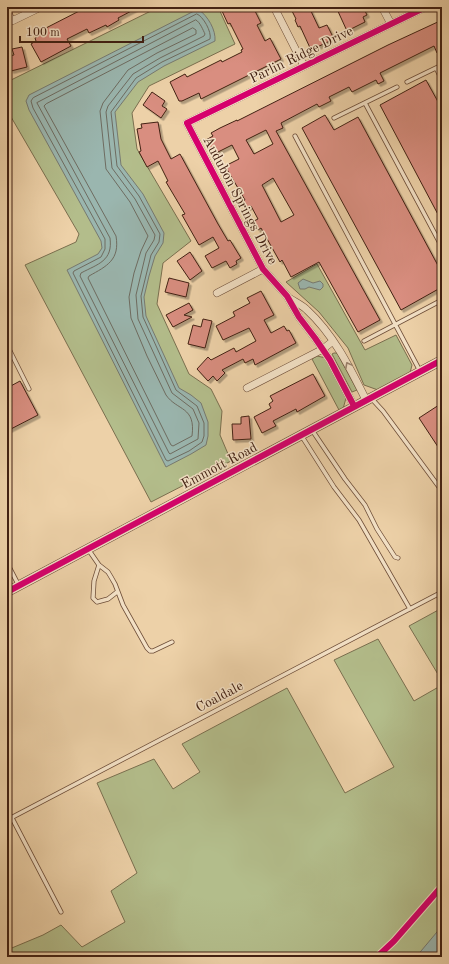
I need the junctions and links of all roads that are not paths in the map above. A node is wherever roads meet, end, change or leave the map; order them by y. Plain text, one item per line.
1 (41, 7) edge
2 (274, 7) edge
3 (382, 7) edge
4 (426, 7) edge
5 (7, 11) edge
6 (391, 24) junction
7 (442, 65) edge
8 (304, 66) junction
9 (436, 68) junction
10 (442, 80) edge
11 (407, 82) dead end
12 (397, 87) dead end
13 (365, 103) junction
14 (334, 118) dead end
15 (187, 123) joint
16 (295, 136) dead end
17 (442, 247) edge
18 (263, 269) junction
19 (217, 293) dead end
20 (287, 296) junction
21 (442, 300) edge
22 (395, 324) junction
23 (333, 341) junction
24 (364, 341) dead end
25 (7, 345) edge
26 (323, 349) junction
27 (9, 352) edge
28 (442, 360) edge
29 (420, 371) junction
30 (247, 388) dead end
31 (29, 389) dead end
32 (368, 399) junction
33 (354, 406) junction
34 (311, 429) junction
35 (301, 434) junction
36 (442, 491) edge
37 (87, 548) junction
38 (398, 558) dead end
39 (7, 563) edge
40 (99, 565) junction
41 (19, 585) junction
42 (7, 592) edge
43 (117, 592) junction
44 (442, 592) edge
45 (410, 609) junction
46 (172, 642) dead end
47 (12, 818) junction
48 (7, 820) edge
49 (61, 912) dead end

1 - 5 street
2 - 8 street
3 - 6 street
4 - 6 street, Parlin Ridge Drive
6 - 8 street, Parlin Ridge Drive
7 - 9 lane
8 - 15 street, Parlin Ridge Drive
9 - 10 lane
9 - 11 lane
12 - 13 lane
13 - 14 lane
13 - 17 lane
15 - 18 street, Audubon Springs Drive
16 - 22 lane
18 - 19 street
18 - 20 street, Audubon Springs Drive
20 - 23 street, Audubon Springs Drive
20 - 26 street, Audubon Springs Drive
21 - 22 lane
22 - 24 lane
22 - 29 lane
23 - 26 street
32 -> 23 street, Audubon Springs Drive
25 - 27 lane
26 - 30 street
26 - 33 street, Audubon Springs Drive
27 - 31 lane
28 - 29 street, Emmott Road
29 - 32 street, Emmott Road
32 - 33 street, Emmott Road
32 - 36 lane
33 - 34 street, Emmott Road
34 - 35 street, Emmott Road
34 - 38 lane
35 - 37 street, Emmott Road
35 - 45 lane
37 - 40 lane
37 - 41 street, Emmott Road
39 - 41 lane
40 - 43 lane
40 - 43 lane
41 - 42 street, Emmott Road
43 - 46 lane
44 - 45 lane, Coaldale
45 - 47 lane, Coaldale
47 - 48 lane, Coaldale
47 - 49 lane

